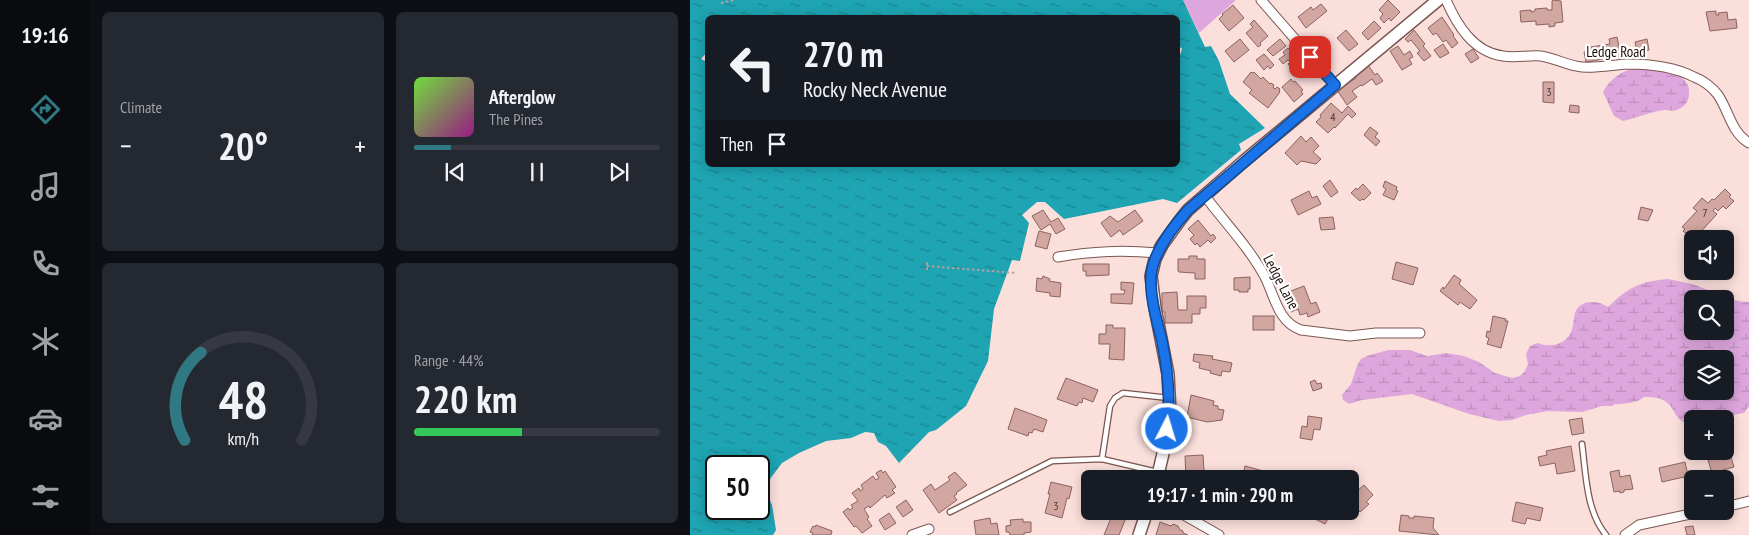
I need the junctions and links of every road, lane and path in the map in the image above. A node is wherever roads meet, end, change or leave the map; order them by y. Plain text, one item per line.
1 (734, 0) edge
2 (1261, 0) edge
3 (1438, 0) edge
4 (1446, 0) edge
5 (721, 3) dead end
6 (1335, 85) junction
7 (1749, 143) edge
8 (1205, 196) junction
9 (1158, 253) junction
10 (1058, 257) dead end
11 (928, 262) dead end
12 (927, 266) junction
13 (927, 270) dead end
14 (1016, 272) dead end
15 (1420, 333) dead end
16 (1170, 398) junction
17 (1582, 444) dead end
18 (1102, 459) junction
19 (1138, 470) edge
20 (1159, 470) edge
21 (1749, 501) edge
22 (1734, 504) edge
23 (950, 512) dead end
24 (1684, 515) edge
25 (1144, 520) edge
26 (1193, 520) edge
27 (929, 529) dead end
28 (912, 535) edge
29 (1139, 535) edge
30 (1219, 535) edge
31 (1606, 535) edge
32 (1625, 535) edge

1 - 5 path
2 - 6 street
3 - 6 main road
4 - 7 street, Ledge Road
6 - 8 main road
8 - 9 main road
8 - 15 street, Ledge Lane
9 - 10 street
9 - 16 main road
11 - 12 path
12 - 13 path
12 - 14 path
16 - 18 lane
16 - 20 main road
17 - 31 lane
18 - 19 lane
18 - 23 lane
21 - 22 street
24 - 32 street
25 - 29 main road
26 - 30 street
27 - 28 street

